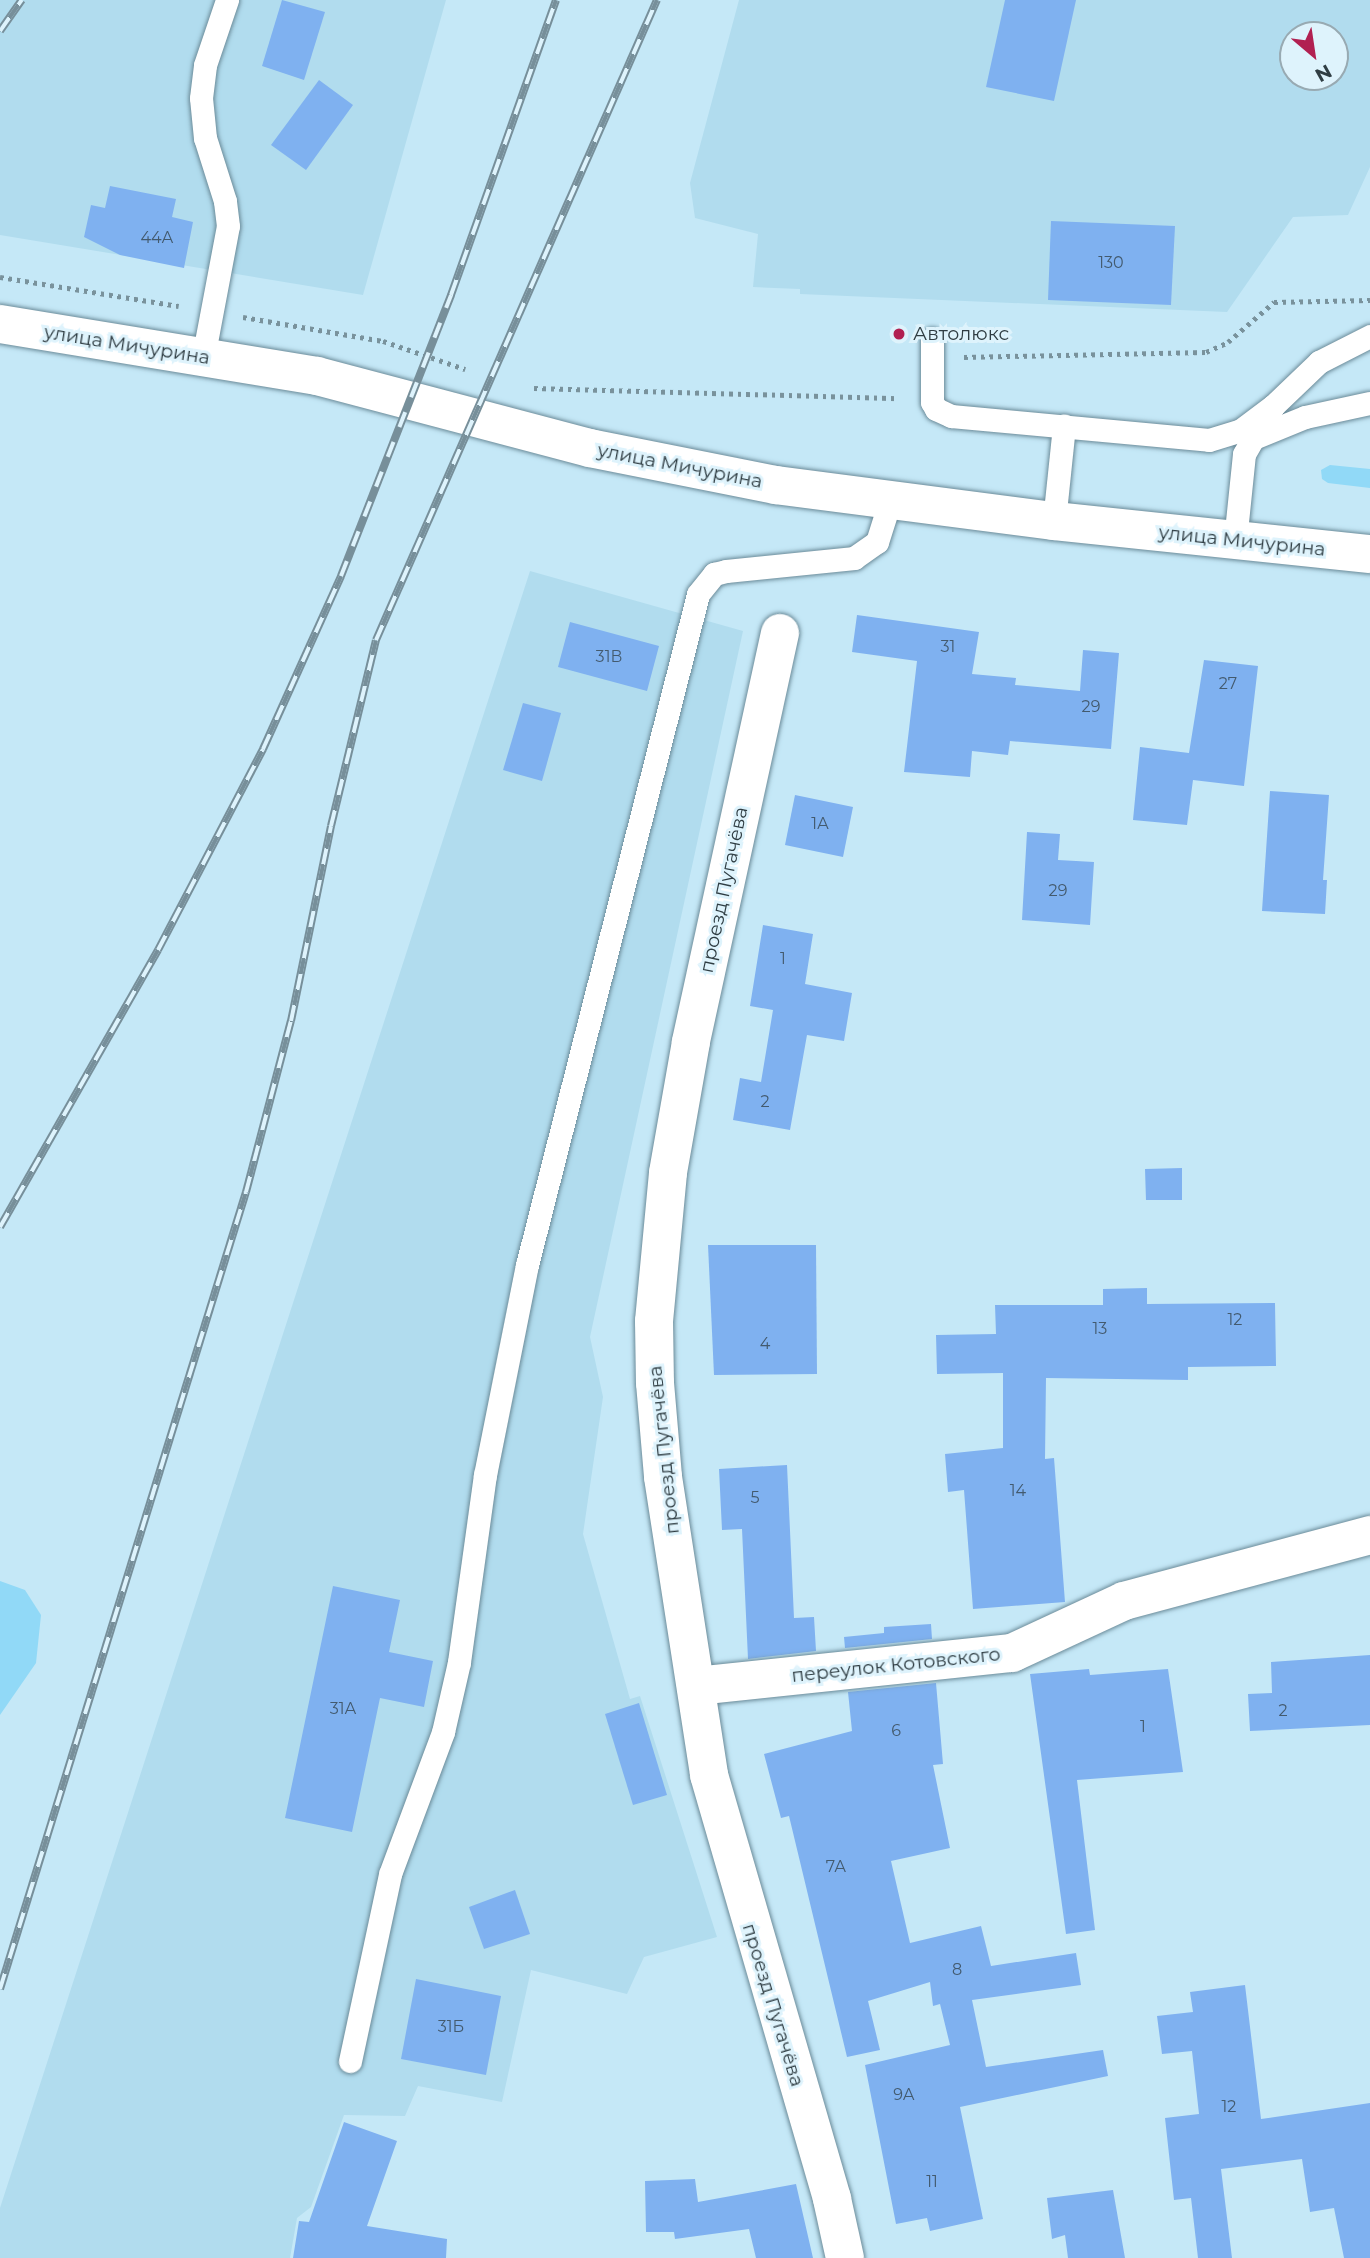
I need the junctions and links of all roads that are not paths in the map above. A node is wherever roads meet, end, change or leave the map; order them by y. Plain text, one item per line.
1 (227, 0) edge
2 (0, 324) edge
3 (1370, 336) edge
4 (932, 339) dead end
5 (203, 358) junction
6 (1370, 403) edge
7 (1273, 406) junction
8 (1063, 426) junction
9 (1251, 439) junction
10 (1209, 440) junction
11 (1241, 477) junction
12 (890, 501) junction
13 (1054, 521) junction
14 (1235, 541) junction
15 (1370, 554) edge
16 (780, 633) dead end
17 (1370, 1535) edge
18 (696, 1686) junction
19 (351, 2062) dead end
20 (845, 2258) edge

1 - 5 lane
2 - 5 street, улица Мичурина
3 - 7 lane
4 - 8 lane
5 - 12 street, улица Мичурина
6 - 9 lane
7 - 9 lane
7 - 10 lane
8 - 10 lane
8 - 13 lane
9 - 11 lane
10 - 11 lane
11 - 14 lane
12 - 13 street, улица Мичурина
12 - 19 lane
13 - 14 street, улица Мичурина
14 - 15 street, улица Мичурина
16 - 18 street, проезд Пугачёва
17 - 18 street, переулок Котовского
18 - 20 street, проезд Пугачёва

